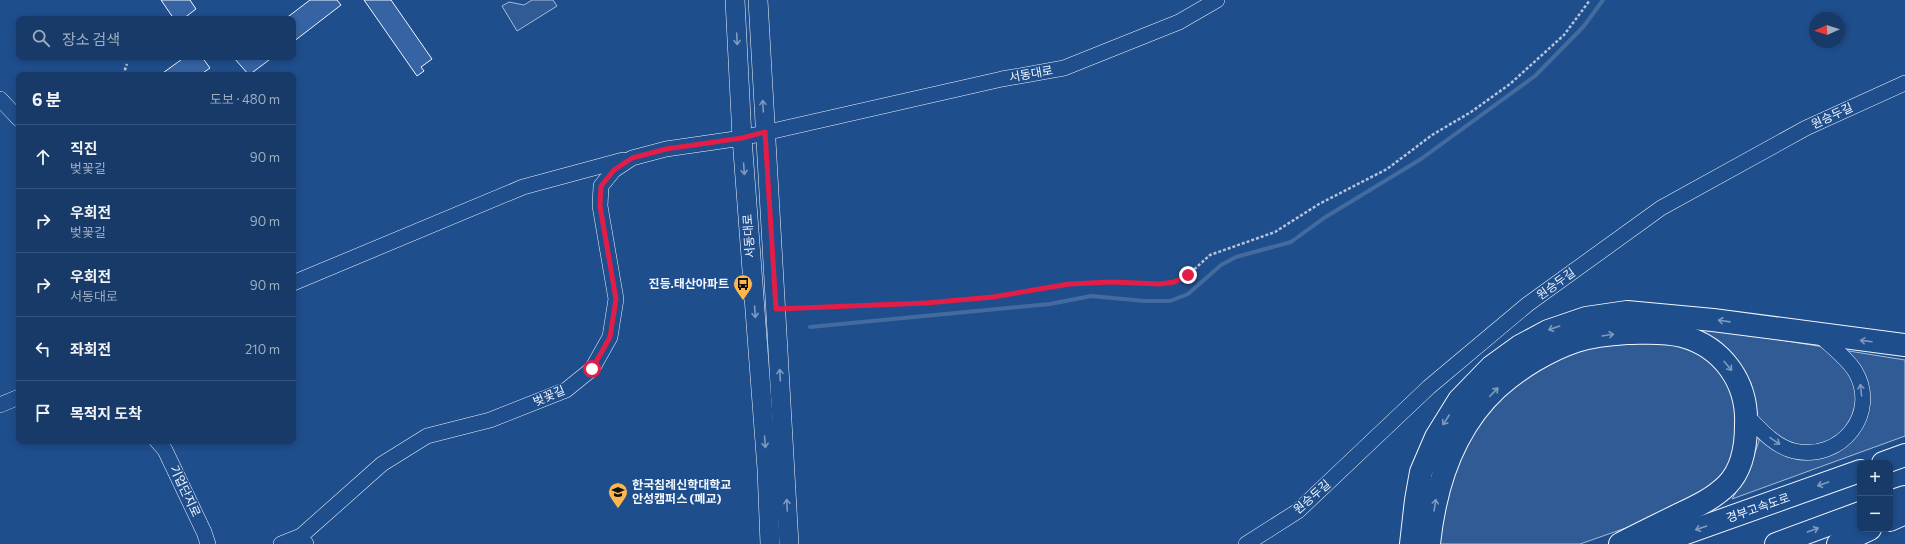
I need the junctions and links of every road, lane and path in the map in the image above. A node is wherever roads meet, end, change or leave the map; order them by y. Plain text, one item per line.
1 (735, 0) edge
2 (758, 0) edge
3 (1217, 0) edge
4 (1590, 0) edge
5 (127, 64) dead end
6 (124, 72) edge
7 (1905, 83) edge
8 (0, 99) edge
9 (16, 116) edge
10 (765, 132) junction
11 (742, 138) junction
12 (632, 158) junction
13 (296, 281) edge
14 (776, 309) junction
15 (1819, 335) junction
16 (1905, 345) edge
17 (16, 398) edge
18 (0, 405) edge
19 (1746, 415) junction
20 (160, 444) edge
21 (1905, 455) edge
22 (1891, 460) edge
23 (1857, 473) edge
24 (1905, 497) edge
25 (1893, 501) edge
26 (1905, 513) edge
27 (1857, 514) edge
28 (1893, 519) edge
29 (1864, 532) edge
30 (303, 540) edge
31 (208, 544) edge
32 (281, 544) edge
33 (770, 544) edge
34 (789, 544) edge
35 (1246, 544) edge
36 (1411, 544) edge
37 (1429, 544) edge
38 (1620, 544) edge
39 (1655, 544) edge
40 (1776, 544) edge
41 (1838, 544) edge

1 -> 11 main road, 서동대로
10 -> 2 main road, 서동대로
3 - 10 street, 서동대로
4 - 14 path
5 - 6 path
7 - 35 street, 원승두길
8 - 9 street
10 - 11 street, 벚꽃길
10 - 14 main road, 서동대로
11 - 12 street, 벚꽃길
11 -> 33 main road, 서동대로
12 - 13 street
12 - 30 street, 벚꽃길
34 -> 14 main road, 서동대로
16 -> 15 highway
19 -> 15 street
15 -> 36 highway
17 - 18 street
37 -> 19 highway
19 - 38 highway
20 - 31 street, 기업단지로
21 - 22 highway
23 -> 39 highway, 경부고속도로
24 - 25 highway
26 - 28 highway
40 -> 27 highway
29 - 41 highway
30 - 32 street, 벚꽃길

